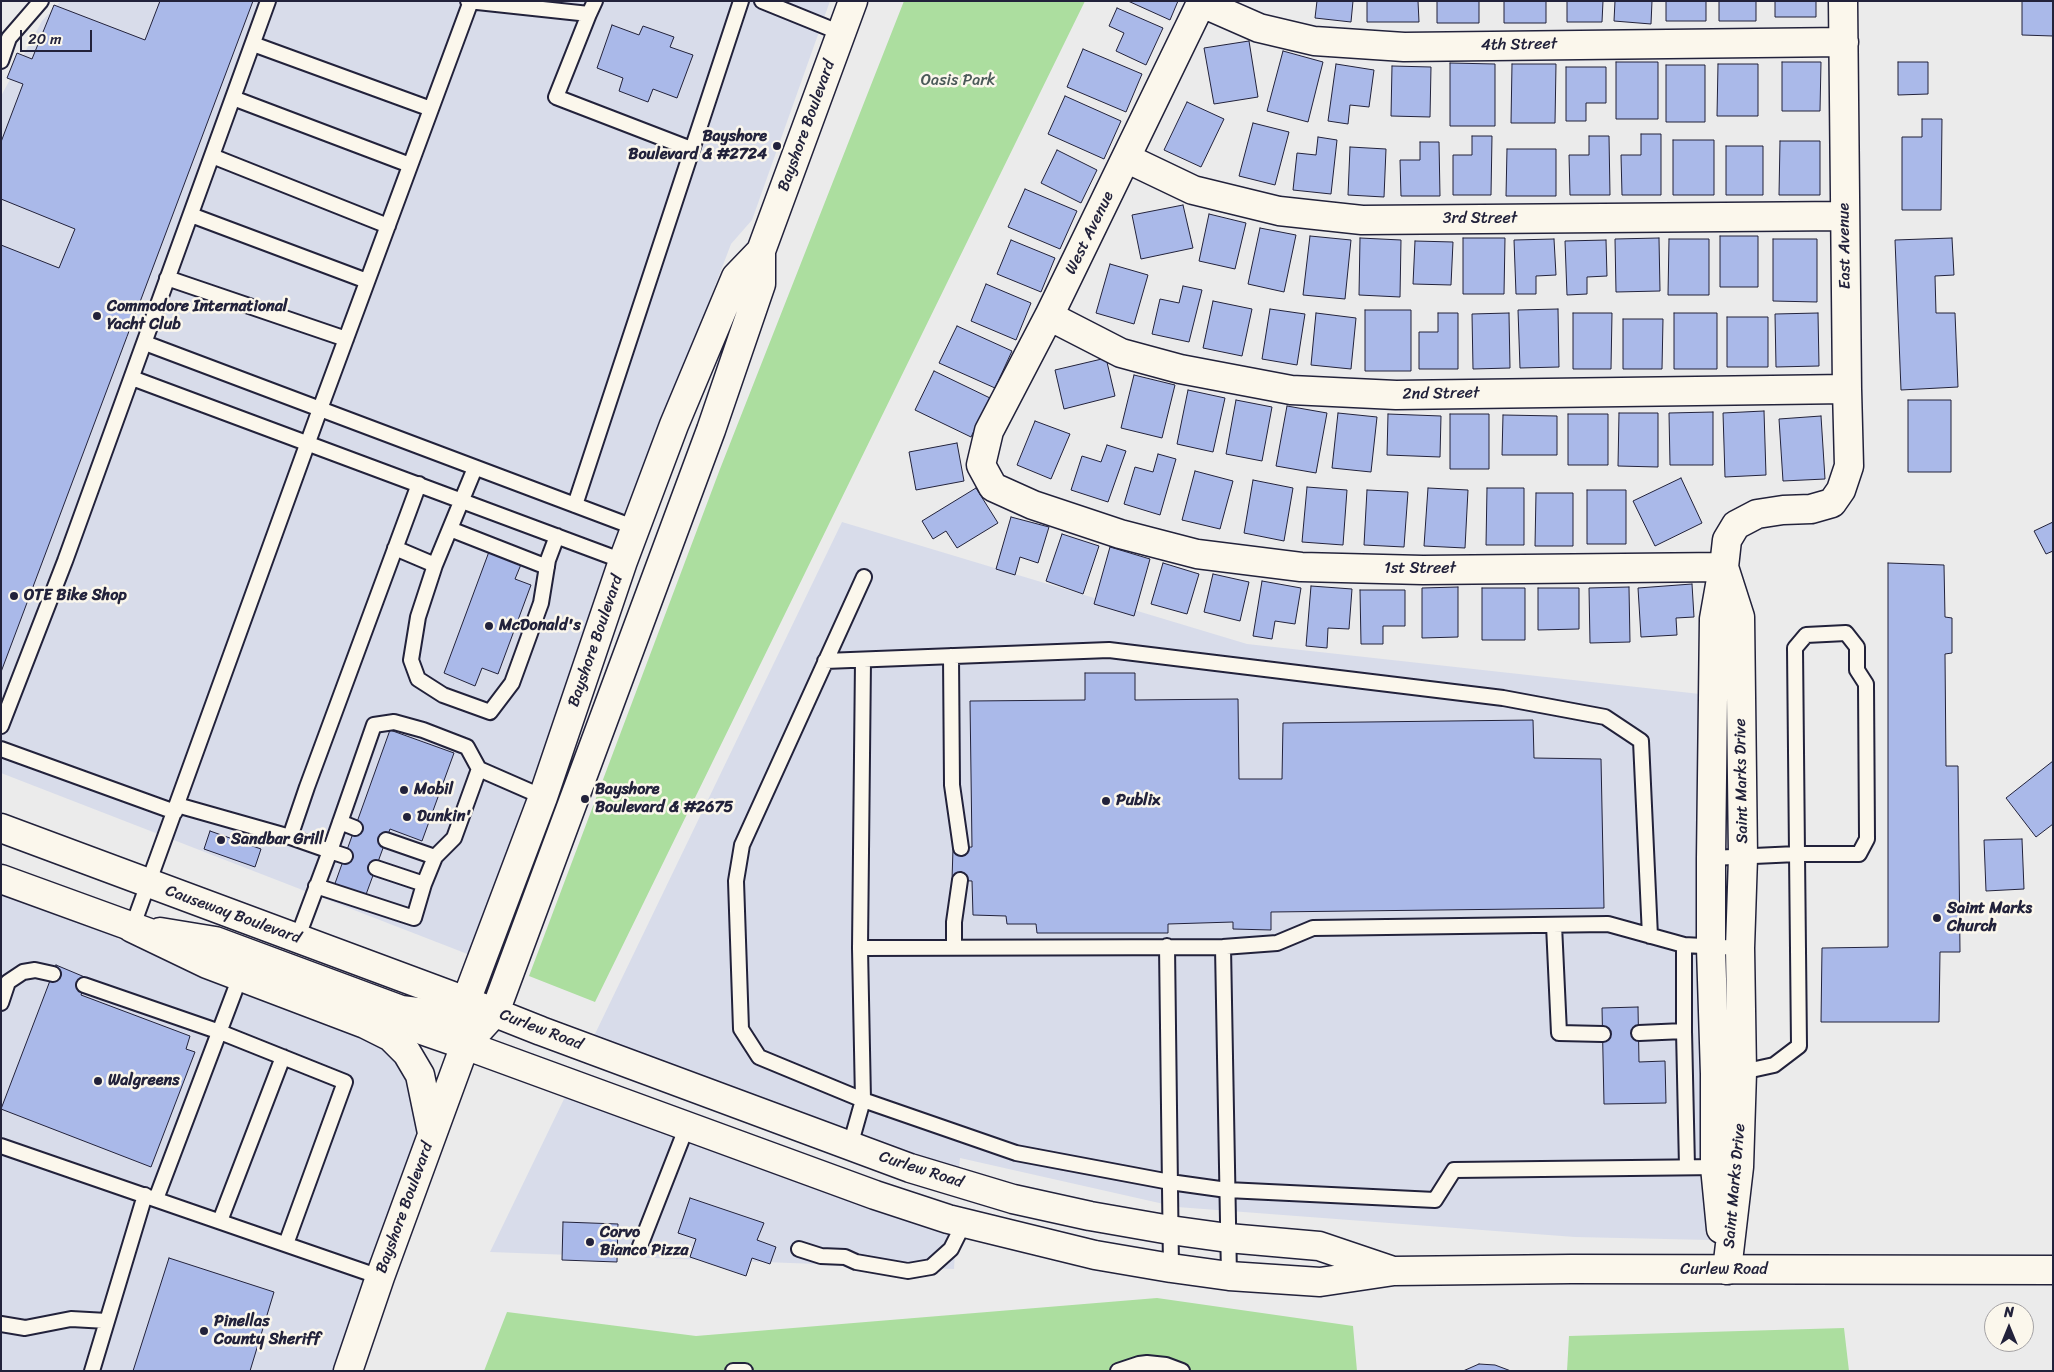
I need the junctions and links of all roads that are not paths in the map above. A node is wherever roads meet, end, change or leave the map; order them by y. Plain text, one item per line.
1 (41, 1) edge
2 (268, 1) edge
3 (469, 1) edge
4 (595, 1) edge
5 (741, 1) edge
6 (762, 1) edge
7 (853, 1) edge
8 (1843, 1) edge
9 (1202, 2) edge
10 (589, 14) junction
11 (842, 33) junction
12 (1844, 42) junction
13 (252, 44) junction
14 (1, 61) edge
15 (233, 98) junction
16 (431, 110) junction
17 (691, 149) junction
18 (212, 156) junction
19 (1126, 158) junction
20 (410, 165) junction
21 (191, 215) junction
22 (1845, 216) junction
23 (388, 226) junction
24 (761, 250) junction
25 (168, 278) junction
26 (367, 281) junction
27 (1049, 316) junction
28 (346, 339) junction
29 (144, 343) junction
30 (132, 378) junction
31 (1847, 389) junction
32 (320, 409) junction
33 (309, 443) junction
34 (980, 465) joint
35 (475, 468) junction
36 (419, 484) junction
37 (462, 501) junction
38 (575, 505) junction
39 (636, 528) junction
40 (450, 529) junction
41 (557, 536) junction
42 (395, 548) junction
43 (623, 561) junction
44 (435, 564) junction
45 (1724, 566) junction
46 (547, 567) junction
47 (864, 577) dead end
48 (951, 656) junction
49 (862, 660) junction
50 (825, 661) junction
51 (1, 726) edge
52 (1, 749) edge
53 (479, 769) junction
54 (543, 797) junction
55 (176, 809) junction
56 (340, 822) junction
57 (1, 828) edge
58 (355, 828) dead end
59 (290, 837) junction
60 (386, 840) dead end
61 (960, 848) dead end
62 (330, 851) junction
63 (1797, 854) junction
64 (345, 856) dead end
65 (435, 857) junction
66 (1743, 857) junction
67 (1711, 858) junction
68 (376, 868) dead end
69 (1, 879) edge
70 (960, 880) dead end
71 (149, 884) junction
72 (424, 884) junction
73 (316, 886) junction
74 (1554, 925) junction
75 (132, 928) junction
76 (1650, 936) junction
77 (297, 939) junction
78 (1684, 945) junction
79 (1167, 946) junction
80 (954, 947) junction
81 (1223, 947) junction
82 (860, 948) junction
83 (1711, 948) junction
84 (1740, 948) junction
85 (53, 974) dead end
86 (240, 977) junction
87 (84, 985) dead end
88 (1, 1003) edge
89 (466, 1009) junction
90 (495, 1012) junction
91 (1684, 1031) junction
92 (220, 1032) junction
93 (1639, 1033) dead end
94 (1603, 1034) dead end
95 (465, 1045) junction
96 (283, 1057) junction
97 (1742, 1072) junction
98 (863, 1100) junction
99 (687, 1126) junction
100 (432, 1133) junction
101 (1, 1146) edge
102 (850, 1146) junction
103 (1688, 1167) junction
104 (1727, 1167) junction
105 (1170, 1182) junction
106 (1227, 1190) junction
107 (150, 1197) junction
108 (1013, 1198) junction
109 (220, 1221) junction
110 (964, 1223) junction
111 (1170, 1230) junction
112 (1228, 1238) junction
113 (286, 1244) junction
114 (640, 1246) dead end
115 (799, 1249) dead end
116 (1171, 1268) junction
117 (1727, 1270) junction
118 (2053, 1270) edge
119 (1394, 1271) junction
120 (1229, 1276) junction
121 (380, 1277) junction
122 (107, 1321) junction
123 (1, 1324) edge
124 (92, 1371) edge
125 (348, 1371) edge
126 (733, 1371) edge
127 (745, 1371) edge
128 (1118, 1371) edge
129 (1182, 1371) edge

1 - 14 lane
2 - 13 lane
3 - 10 lane
3 - 16 lane
4 - 10 lane
5 - 17 lane
6 - 11 lane
7 - 11 street, Bayshore Boulevard
8 - 12 street, East Avenue
9 - 12 street, 4th Street
9 - 19 street, West Avenue
10 - 17 lane
11 - 24 street, Bayshore Boulevard
12 - 22 street, East Avenue
13 - 15 lane
13 - 16 lane
15 - 18 lane
15 - 20 lane
16 - 20 lane
17 - 38 lane
18 - 21 lane
18 - 23 lane
19 - 22 street, 3rd Street
19 - 27 street, West Avenue
20 - 23 lane
21 - 25 lane
21 - 26 lane
22 - 31 street, East Avenue
23 - 26 lane
24 - 39 street, Bayshore Boulevard
24 - 90 street, Bayshore Boulevard
25 - 28 lane
25 - 29 lane
26 - 28 lane
27 - 31 street, 2nd Street
27 - 34 street, West Avenue
28 - 32 lane
29 - 30 lane
29 - 32 lane
30 - 33 lane
30 - 51 lane
31 - 45 street, East Avenue
32 - 33 lane
32 - 35 lane
33 - 36 lane
33 - 55 lane
34 - 45 street, 1st Street
35 - 37 lane
35 - 38 lane
36 - 37 lane
36 - 42 lane
37 - 40 lane
37 - 41 lane
38 - 39 lane
39 - 43 street, Bayshore Boulevard
40 - 44 lane
40 - 46 lane
41 - 43 lane
41 - 46 lane
42 - 44 lane
42 - 59 lane
43 - 54 street, Bayshore Boulevard
44 - 46 lane
45 - 66 street, Saint Marks Drive
45 - 67 street, Saint Marks Drive
47 - 50 lane
48 - 49 lane
48 - 61 lane
48 - 76 lane
49 - 50 lane
49 - 82 lane
50 - 98 lane
52 - 55 lane
53 - 54 lane
53 - 56 lane
53 - 65 lane
54 - 89 street, Bayshore Boulevard
55 - 59 lane
55 - 71 lane
56 - 58 lane
56 - 62 lane
57 - 71 street, Causeway Boulevard
59 - 62 lane
60 - 65 lane
62 - 64 lane
62 - 73 lane
63 - 63 lane
63 - 66 lane
63 - 97 lane
65 - 72 lane
66 - 67 lane
66 - 84 street, Saint Marks Drive
67 - 83 street, Saint Marks Drive
68 - 72 lane
69 - 75 street
70 - 80 lane
71 - 75 lane
71 - 77 street, Causeway Boulevard
72 - 73 lane
73 - 77 lane
74 - 76 lane
74 - 81 lane
74 - 94 lane
75 - 86 street
75 - 89 street
75 - 95 street
76 - 78 lane
77 - 89 street, Causeway Boulevard
78 - 83 lane
78 - 91 lane
79 - 80 lane
79 - 81 lane
79 - 105 lane
80 - 82 lane
81 - 106 lane
82 - 98 lane
83 - 84 lane
83 - 104 street, Saint Marks Drive
84 - 97 street, Saint Marks Drive
85 - 88 lane
86 - 92 lane
86 - 100 street
87 - 92 lane
89 - 90 street, Curlew Road
89 - 95 street, Bayshore Boulevard
90 - 95 street, Bayshore Boulevard
90 - 102 street, Curlew Road
91 - 93 lane
91 - 103 lane
92 - 96 lane
92 - 107 lane
95 - 99 street, Curlew Road
95 - 100 street, Bayshore Boulevard
95 - 108 street
96 - 109 lane
96 - 113 lane
97 - 104 street, Saint Marks Drive
98 - 102 lane
98 - 105 lane
99 - 110 street, Curlew Road
99 - 114 lane
100 - 121 street, Bayshore Boulevard
101 - 107 lane
102 - 108 street, Curlew Road
103 - 104 lane
103 - 106 lane
104 - 117 street, Saint Marks Drive
105 - 106 lane
105 - 111 lane
106 - 112 lane
107 - 109 lane
107 - 122 lane
108 - 111 street, Curlew Road
109 - 113 lane
110 - 115 lane
110 - 116 street, Curlew Road
111 - 112 street, Curlew Road
111 - 116 lane
112 - 119 street, Curlew Road
112 - 120 lane
113 - 121 lane
116 - 120 street, Curlew Road
117 - 118 street, Curlew Road
117 - 119 street, Curlew Road
119 - 120 street, Curlew Road
121 - 125 street, Bayshore Boulevard
122 - 123 lane
122 - 124 lane
126 - 127 lane
128 - 129 lane

